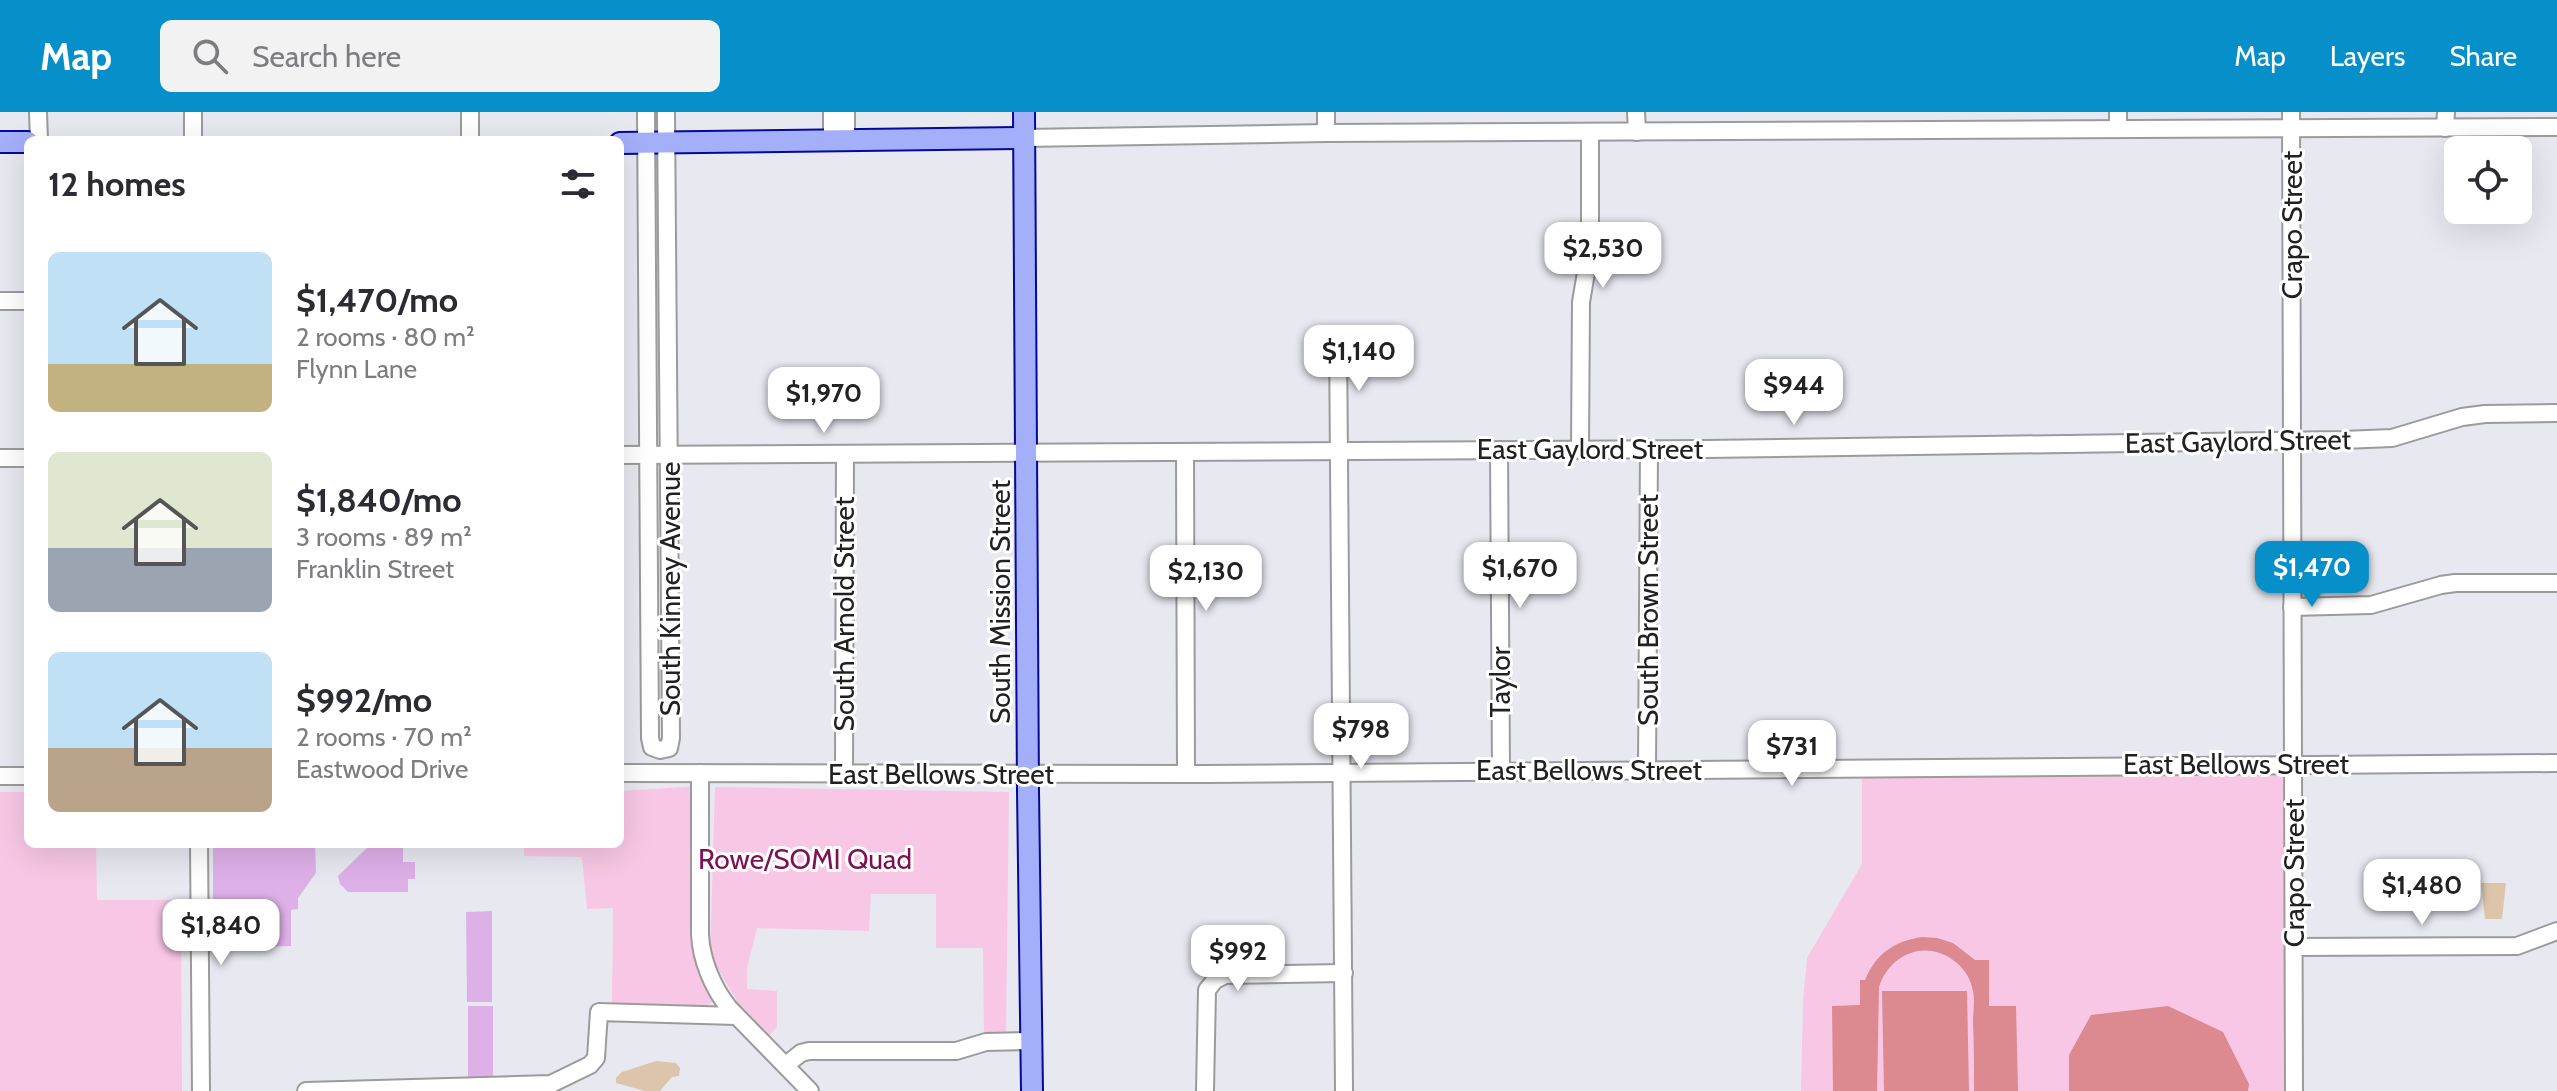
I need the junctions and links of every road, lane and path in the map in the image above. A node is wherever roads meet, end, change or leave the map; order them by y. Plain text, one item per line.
1 (38, 112) edge
2 (193, 112) edge
3 (470, 112) edge
4 (646, 112) edge
5 (666, 112) edge
6 (832, 112) edge
7 (846, 112) edge
8 (1024, 112) edge
9 (1326, 112) edge
10 (1636, 112) edge
11 (2292, 120) edge
12 (2445, 120) edge
13 (2118, 121) edge
14 (2557, 127) edge
15 (1637, 132) junction
16 (1326, 133) junction
17 (1590, 133) junction
18 (39, 136) edge
19 (193, 136) edge
20 (470, 136) edge
21 (1024, 138) junction
22 (0, 142) edge
23 (24, 142) edge
24 (656, 142) junction
25 (839, 142) junction
26 (624, 143) edge
27 (0, 301) edge
28 (24, 301) edge
29 (1338, 336) dead end
30 (2557, 413) edge
31 (2293, 441) junction
32 (1580, 448) junction
33 (1649, 448) junction
34 (1339, 450) junction
35 (1499, 450) junction
36 (1027, 452) junction
37 (1185, 452) junction
38 (624, 455) edge
39 (845, 455) junction
40 (649, 456) junction
41 (669, 456) junction
42 (0, 458) edge
43 (24, 458) edge
44 (2557, 583) edge
45 (2292, 607) junction
46 (2557, 763) edge
47 (2294, 764) junction
48 (1501, 770) junction
49 (1647, 771) junction
50 (624, 773) edge
51 (700, 773) junction
52 (1341, 773) junction
53 (844, 774) junction
54 (1186, 774) junction
55 (1027, 775) junction
56 (0, 776) edge
57 (24, 776) edge
58 (199, 848) edge
59 (2557, 931) edge
60 (2294, 947) junction
61 (1344, 973) junction
62 (736, 1016) junction
63 (1032, 1041) junction
64 (786, 1065) junction
65 (202, 1091) edge
66 (306, 1091) edge
67 (810, 1091) edge
68 (1032, 1091) edge
69 (1205, 1091) edge
70 (1344, 1091) edge
71 (2294, 1091) edge

1 - 18 street
2 - 19 street
3 - 20 street
4 - 24 street, South Kinney Avenue
5 - 24 street, South Kinney Avenue
6 - 25 street
7 - 25 street
8 - 21 main road, South Mission Street
9 - 16 street
10 - 15 street
11 - 12 street
11 - 13 street
11 - 31 street, Crapo Street
12 - 14 street
13 - 15 street
15 - 17 street
16 - 17 street
16 - 21 street
17 - 32 street
21 - 25 main road
21 - 36 main road, South Mission Street
22 - 23 main road
24 - 25 main road
24 - 26 main road
24 - 40 street, South Kinney Avenue
24 - 41 street, South Kinney Avenue
27 - 28 street
29 - 34 street
30 - 31 street, East Gaylord Street
31 - 33 street, East Gaylord Street
31 - 45 street, Crapo Street
32 - 33 street, East Gaylord Street
32 - 35 street, East Gaylord Street
33 - 49 street, South Brown Street
34 - 35 street, East Gaylord Street
34 - 37 street, East Gaylord Street
34 - 52 street
35 - 48 street, Taylor
36 - 37 street, East Gaylord Street
36 - 39 street, East Gaylord Street
36 - 55 main road, South Mission Street
37 - 54 street
38 - 40 street, East Gaylord Street
39 - 41 street, East Gaylord Street
39 - 53 street, South Arnold Street
40 - 41 street, East Gaylord Street
40 - 41 street, South Kinney Avenue
42 - 43 street
44 - 45 street
45 - 47 street, Crapo Street
46 - 47 street, East Bellows Street
47 - 49 street, East Bellows Street
47 - 60 street, Crapo Street
48 - 49 street, East Bellows Street
48 - 52 street, East Bellows Street
50 - 51 street, East Bellows Street
51 - 53 street, East Bellows Street
51 - 62 street
52 - 54 street, East Bellows Street
52 - 61 street
53 - 55 street, East Bellows Street
54 - 55 street, East Bellows Street
55 - 63 main road, South Mission Street
56 - 57 street
58 - 65 street
59 - 60 street
60 - 71 street, Crapo Street
61 - 69 street
61 - 70 street
62 - 64 street
62 - 66 street
63 - 64 street
63 - 68 main road, South Mission Street
64 - 67 street

